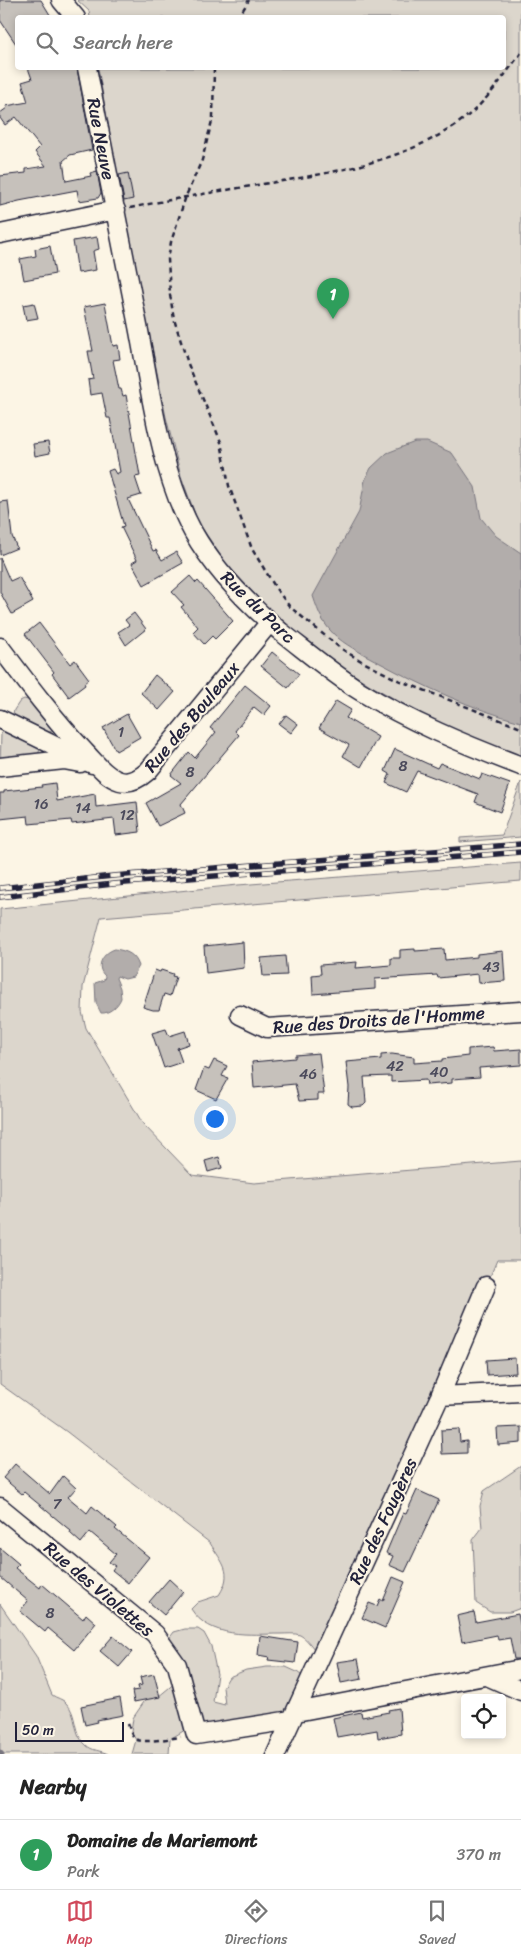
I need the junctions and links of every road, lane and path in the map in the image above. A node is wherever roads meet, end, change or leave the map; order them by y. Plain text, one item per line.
1 (61, 0) edge
2 (249, 0) edge
3 (74, 15) edge
4 (240, 15) edge
5 (521, 53) edge
6 (87, 70) edge
7 (214, 70) edge
8 (186, 196) junction
9 (116, 210) junction
10 (0, 234) edge
11 (270, 622) junction
12 (0, 647) edge
13 (0, 719) edge
14 (521, 728) edge
15 (521, 766) edge
16 (0, 767) edge
17 (102, 769) junction
18 (521, 1011) edge
19 (240, 1015) dead end
20 (486, 1286) dead end
21 (521, 1392) edge
22 (440, 1396) junction
23 (0, 1507) edge
24 (521, 1669) edge
25 (487, 1676) junction
26 (521, 1691) edge
27 (294, 1716) junction
28 (128, 1724) dead end
29 (196, 1735) junction
30 (276, 1754) edge

1 - 3 street
2 - 4 path
5 - 8 path
6 - 9 street, Rue Neuve
7 - 8 path
8 - 9 path
8 - 14 path
9 - 10 street
9 - 11 street, Rue du Parc
11 - 15 street, Rue du Parc
11 - 17 street, Rue des Bouleaux
12 - 17 street, Rue des Bouleaux
13 - 17 street
16 - 17 street, Rue des Bouleaux
18 - 19 street, Rue des Droits de l'Homme
20 - 22 street, Rue des Fougères
21 - 22 street
22 - 27 street, Rue des Fougères
23 - 29 street, Rue des Violettes
24 - 25 street
25 - 26 street
25 - 27 street
27 - 29 street
27 - 30 street, Rue des Fougères
28 - 29 path

